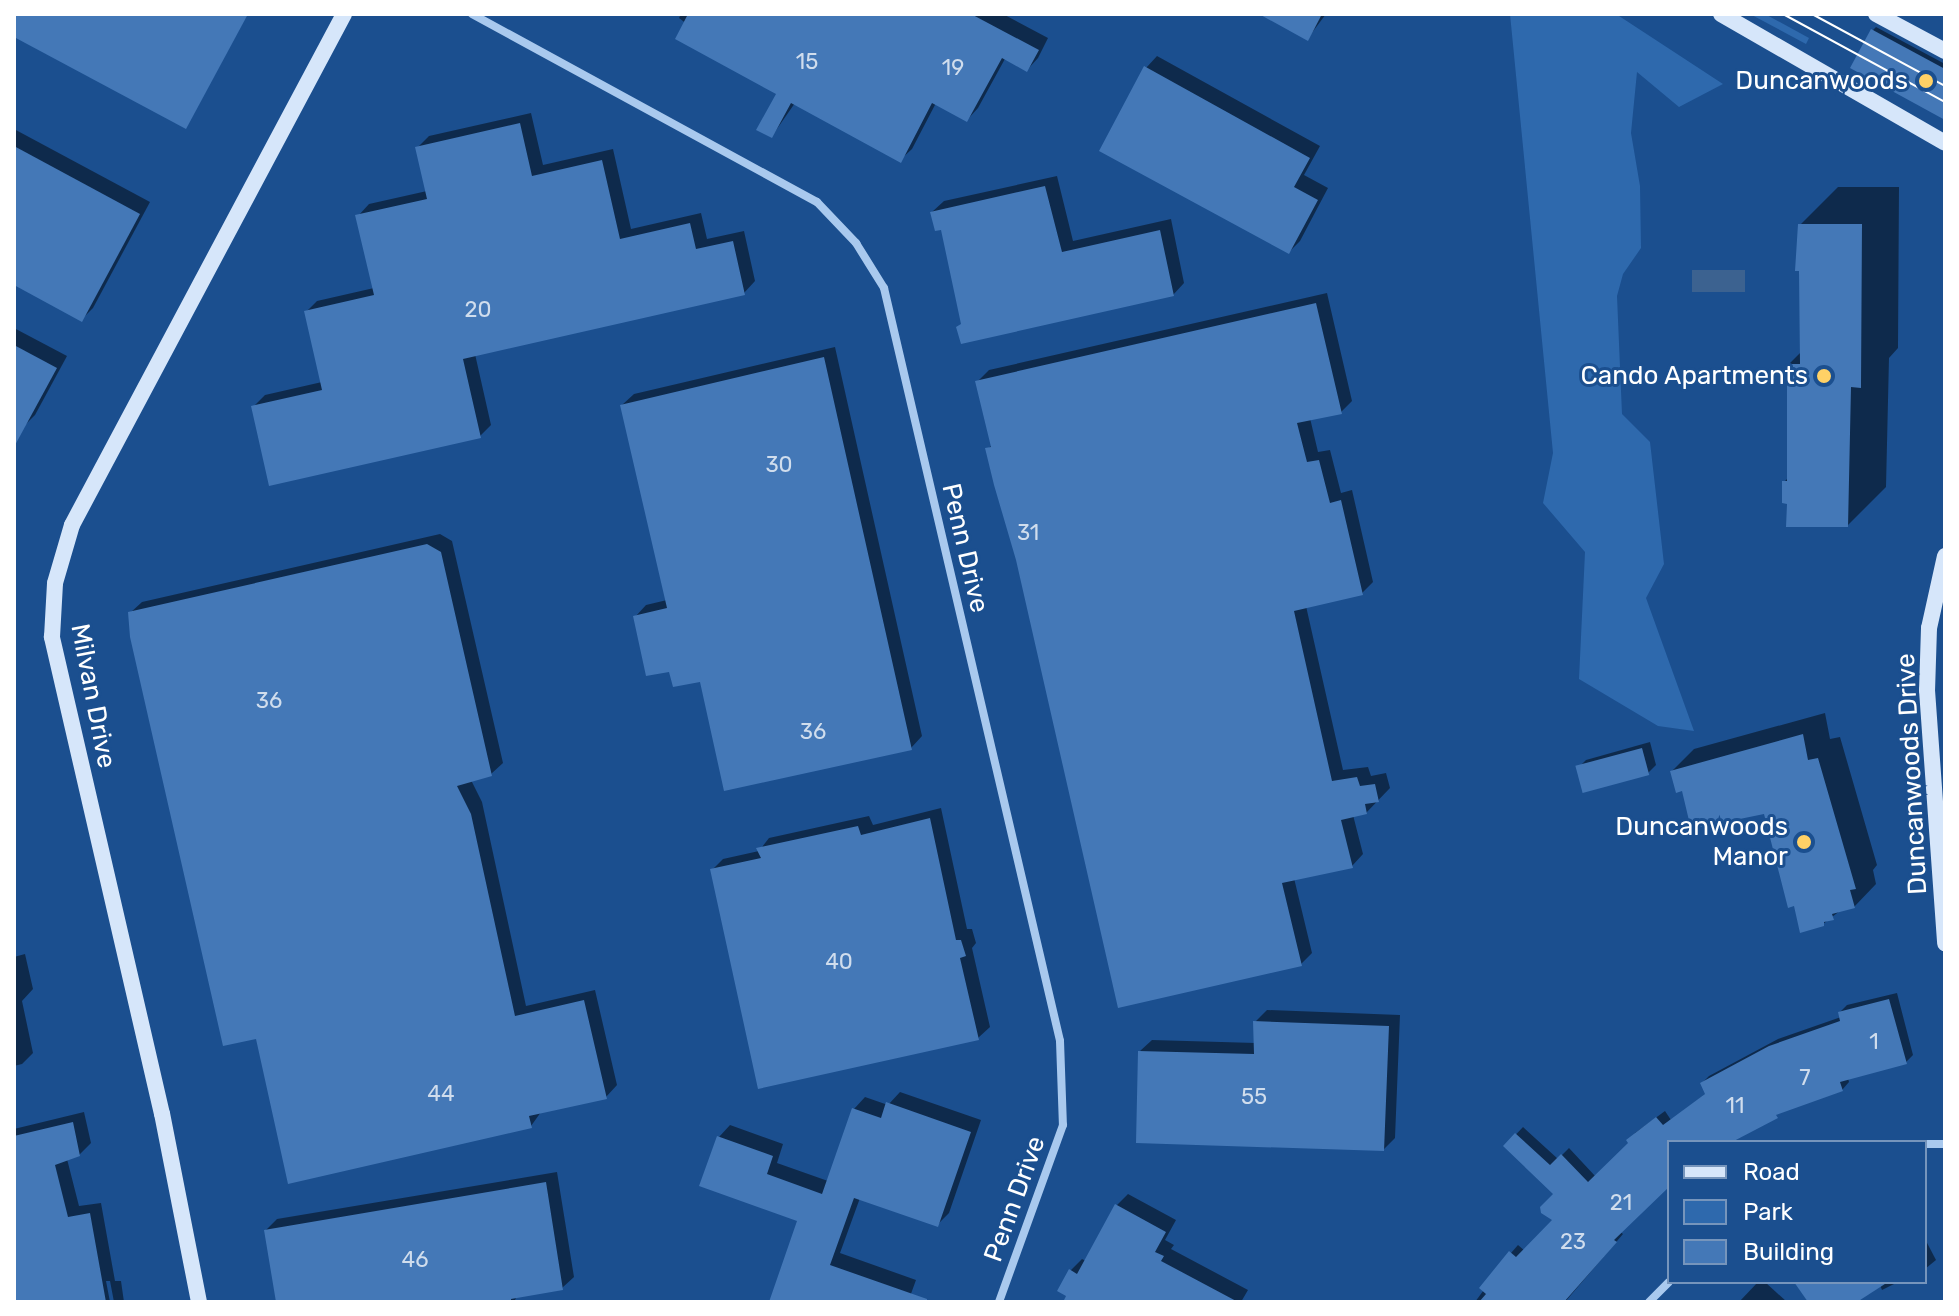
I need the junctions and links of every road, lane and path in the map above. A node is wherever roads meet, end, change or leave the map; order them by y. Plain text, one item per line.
1 (344, 14) edge
2 (472, 14) edge
3 (1721, 14) edge
4 (1876, 14) edge
5 (1945, 51) edge
6 (1945, 143) edge
7 (1945, 556) edge
8 (1945, 943) edge
9 (1667, 1284) edge
10 (199, 1302) edge
11 (999, 1302) edge
12 (1649, 1302) edge

1 - 10 street, Milvan Drive
2 - 11 street, Penn Drive
3 - 6 street
4 - 5 street
7 - 8 street, Duncanwoods Drive
9 - 12 street

